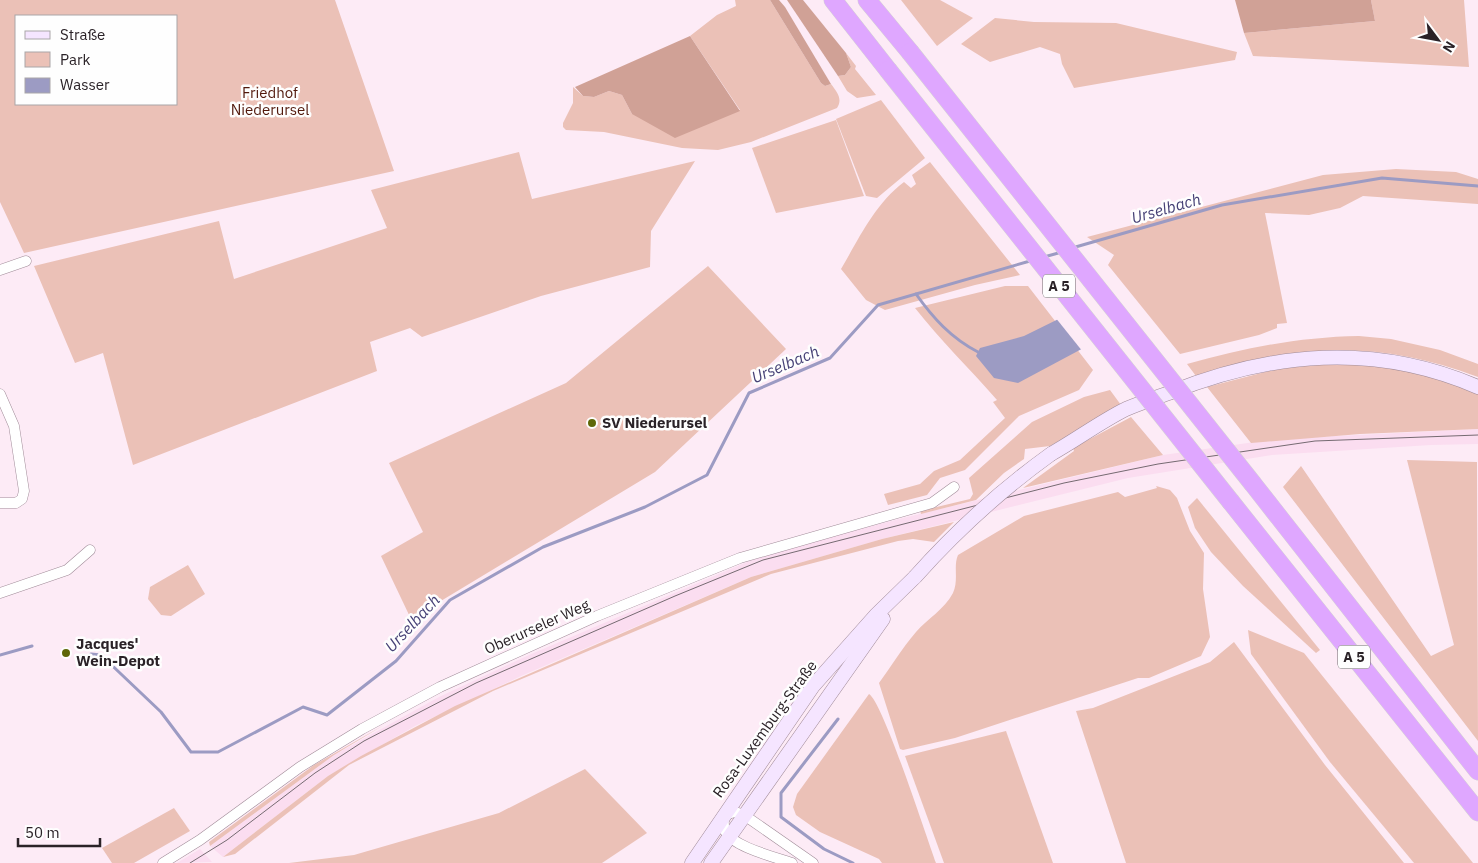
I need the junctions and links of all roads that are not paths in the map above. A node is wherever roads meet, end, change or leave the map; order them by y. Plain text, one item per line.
1 (833, 0) edge
2 (867, 0) edge
3 (26, 262) dead end
4 (0, 270) edge
5 (1478, 387) edge
6 (0, 394) edge
7 (954, 487) dead end
8 (0, 503) edge
9 (90, 550) dead end
10 (915, 577) junction
11 (0, 593) edge
12 (1478, 771) edge
13 (1478, 812) edge
14 (724, 815) junction
15 (744, 815) junction
16 (729, 836) junction
17 (163, 863) edge
18 (692, 863) edge
19 (711, 863) edge
20 (792, 863) edge
21 (813, 863) edge

1 - 13 highway, A 5, bridge
2 - 12 highway, A 5, bridge
3 - 4 street
5 - 10 main road, Rosa-Luxemburg-Straße, bridge
6 - 8 street
7 - 17 street, Oberurseler Weg
9 - 11 street
10 - 14 main road, Rosa-Luxemburg-Straße
10 - 15 main road, Rosa-Luxemburg-Straße
14 - 15 street
14 - 16 street
14 - 18 main road, Rosa-Luxemburg-Straße
15 - 16 main road, Rosa-Luxemburg-Straße
15 - 21 street
16 - 19 main road, Rosa-Luxemburg-Straße
16 - 20 street

